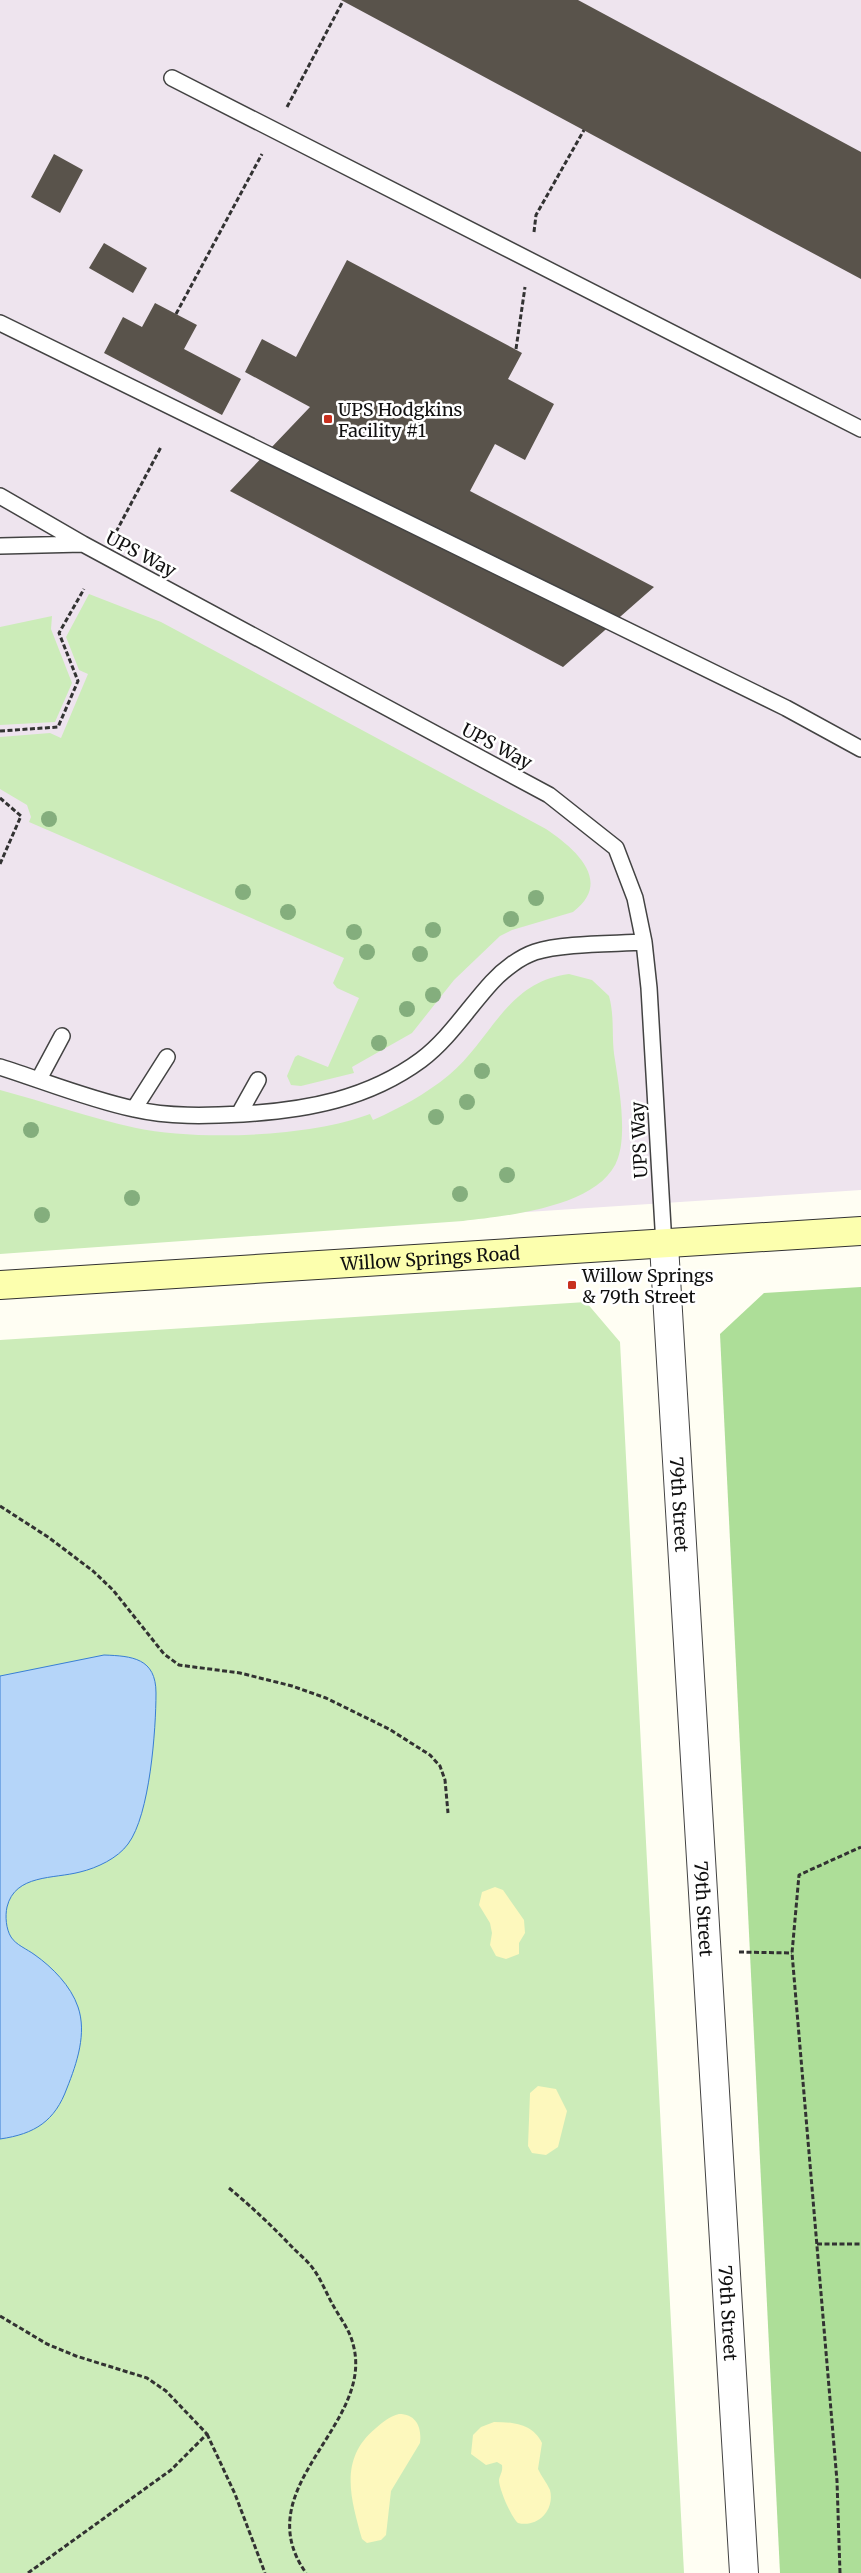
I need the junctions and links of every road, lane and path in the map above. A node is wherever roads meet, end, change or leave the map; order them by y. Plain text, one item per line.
1 (343, 1) dead end
2 (172, 78) dead end
3 (274, 130) junction
4 (176, 314) dead end
5 (0, 323) edge
6 (861, 429) edge
7 (161, 447) dead end
8 (0, 496) edge
9 (116, 532) dead end
10 (83, 544) junction
11 (0, 546) edge
12 (84, 589) dead end
13 (0, 731) edge
14 (861, 749) edge
15 (0, 798) edge
16 (0, 864) edge
17 (644, 942) junction
18 (62, 1036) dead end
19 (166, 1057) dead end
20 (0, 1067) edge
21 (39, 1079) junction
22 (258, 1080) dead end
23 (134, 1109) junction
24 (239, 1114) junction
25 (861, 1232) edge
26 (664, 1245) junction
27 (0, 1285) edge
28 (0, 1506) edge
29 (448, 1812) dead end
30 (861, 1847) edge
31 (706, 1952) junction
32 (792, 1953) junction
33 (229, 2188) dead end
34 (817, 2244) junction
35 (861, 2244) edge
36 (0, 2316) edge
37 (207, 2434) junction
38 (28, 2573) edge
39 (265, 2573) edge
40 (306, 2573) edge
41 (744, 2573) edge
42 (840, 2573) edge

1 - 3 path
2 - 3 lane
3 - 4 path
3 - 6 lane
5 - 14 lane
7 - 9 path
8 - 10 lane, UPS Way
10 - 11 lane
10 - 17 lane, UPS Way
12 - 13 path
15 - 16 path
17 - 24 lane
17 - 26 lane, UPS Way
18 - 21 lane
19 - 23 lane
20 - 21 lane
21 - 23 lane
22 - 24 lane
23 - 24 lane
25 - 26 main road, Willow Springs Road
26 - 27 main road, Willow Springs Road
26 - 31 street, 79th Street
28 - 29 path
30 - 32 path
31 - 32 path
31 - 41 street, 79th Street
32 - 34 path
33 - 40 path
34 - 35 path
34 - 42 path
36 - 37 path
37 - 38 path
37 - 39 path

